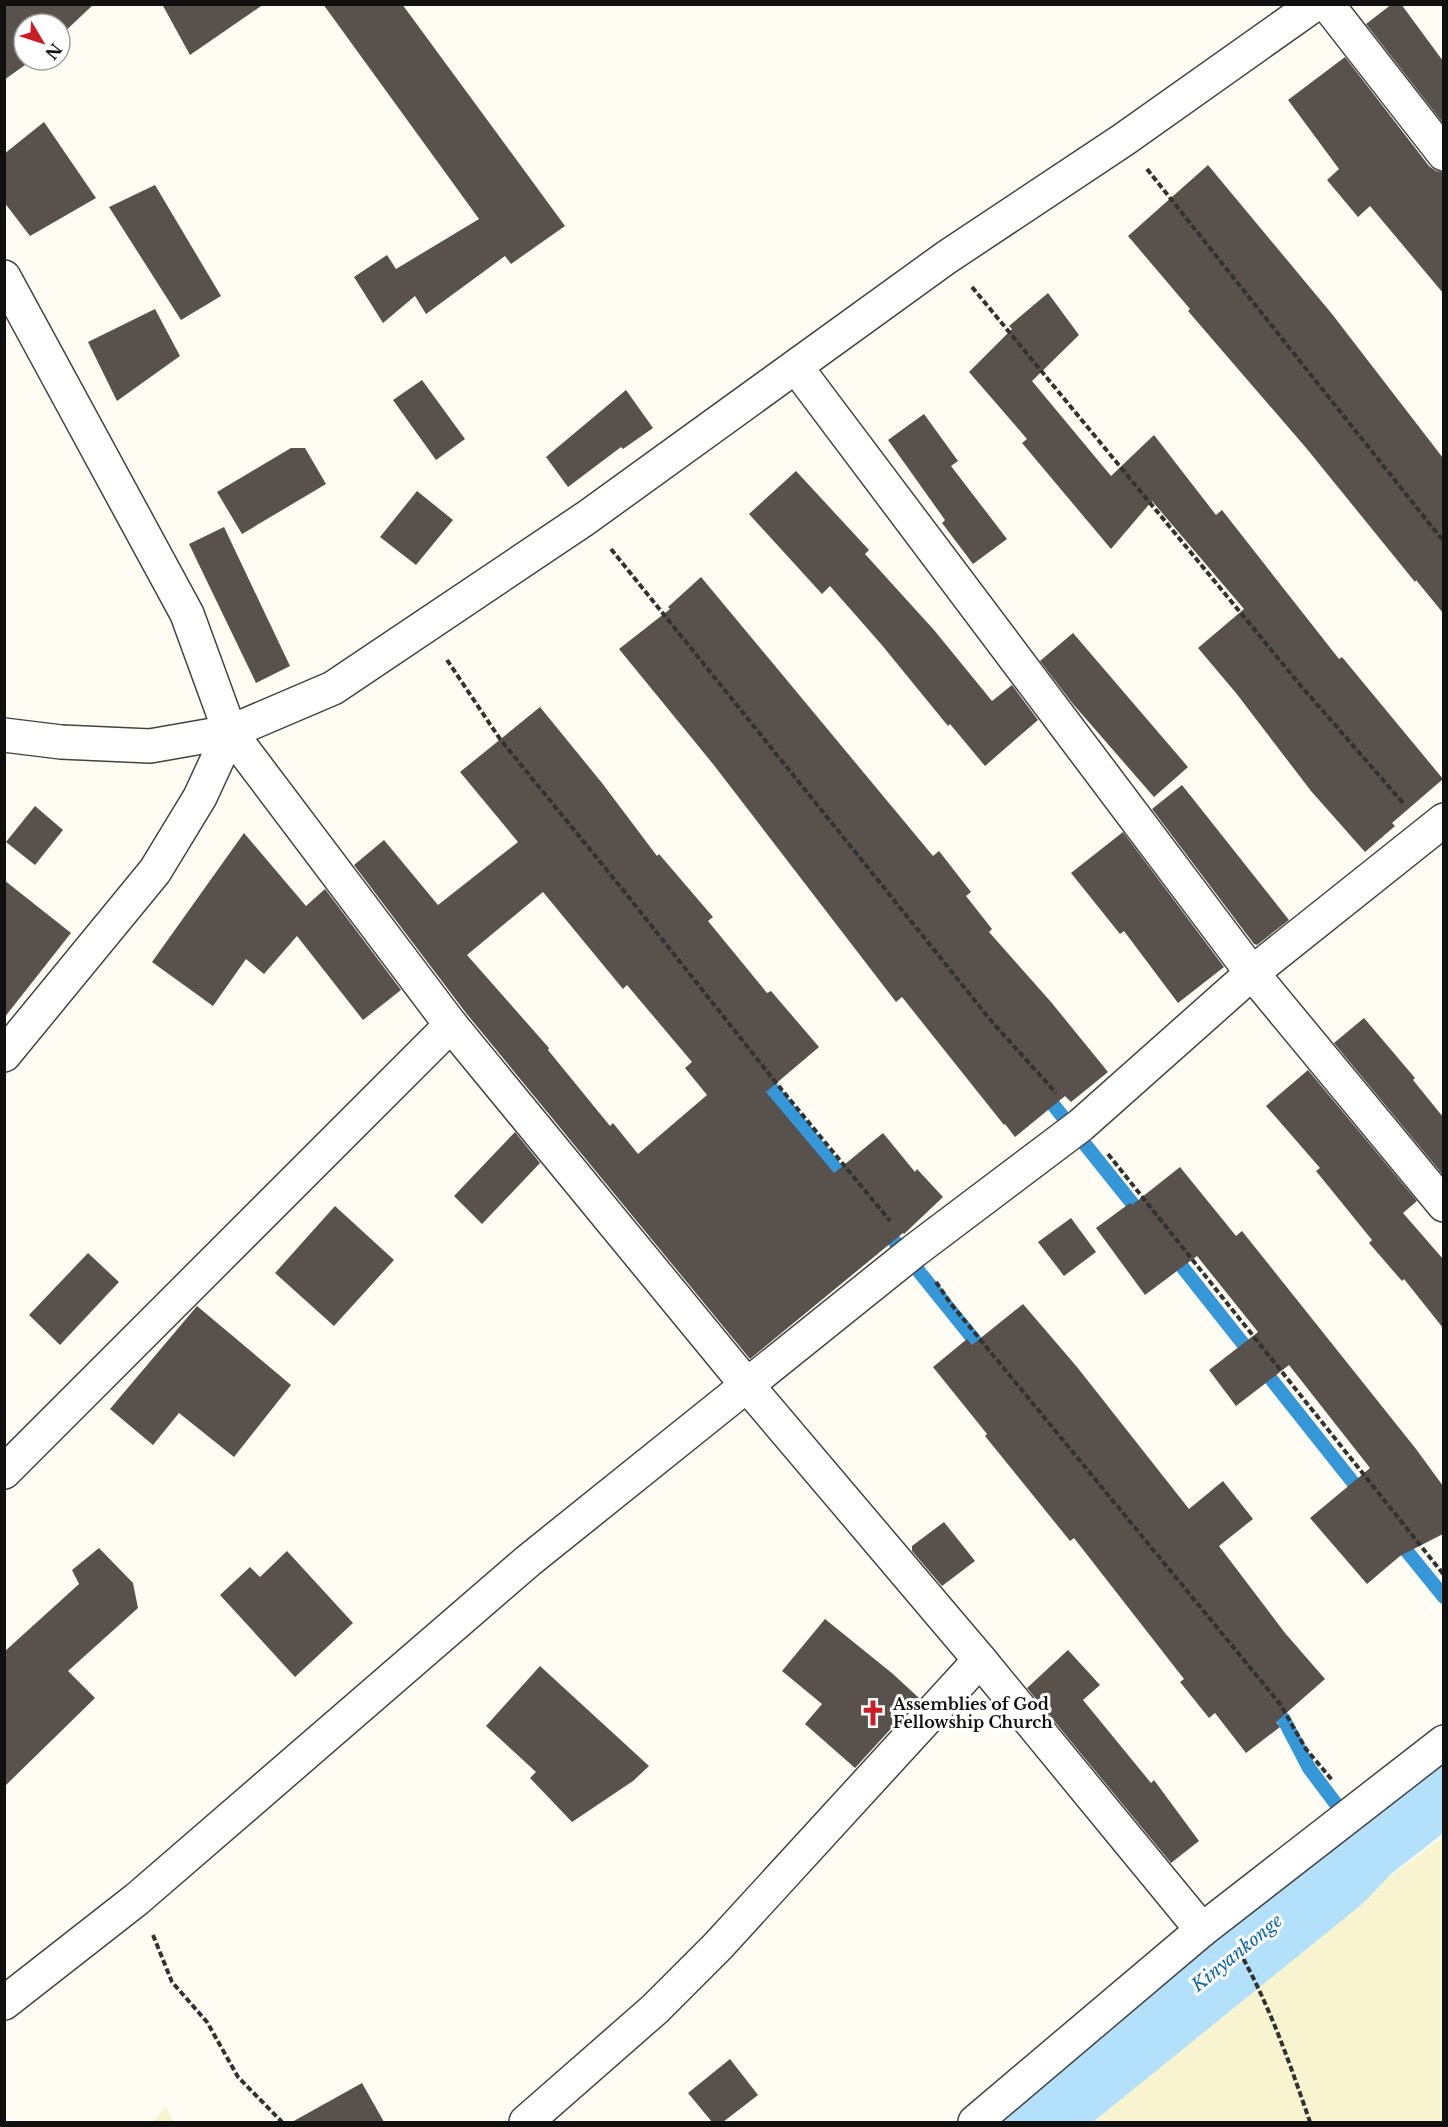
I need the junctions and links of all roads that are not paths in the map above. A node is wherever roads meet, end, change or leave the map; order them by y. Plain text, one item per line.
1 (1315, 4) edge
2 (1327, 4) edge
3 (1443, 154) edge
4 (4, 277) edge
5 (796, 367) junction
6 (230, 732) junction
7 (4, 735) edge
8 (1437, 825) edge
9 (1252, 973) junction
10 (451, 1025) junction
11 (4, 1055) edge
12 (1443, 1205) edge
13 (746, 1384) junction
14 (4, 1472) edge
15 (980, 1660) junction
16 (1443, 1742) edge
17 (1202, 1930) junction
18 (4, 2003) edge
19 (526, 2122) edge
20 (975, 2122) edge

1 - 5 street
2 - 3 street
4 - 6 street
5 - 6 street
5 - 9 street
6 - 7 street
6 - 10 street
6 - 11 street
8 - 9 street
9 - 12 street
9 - 13 street
10 - 13 street
10 - 14 street
13 - 15 street
13 - 18 street
15 - 17 street
15 - 19 street
16 - 17 street
17 - 20 street

